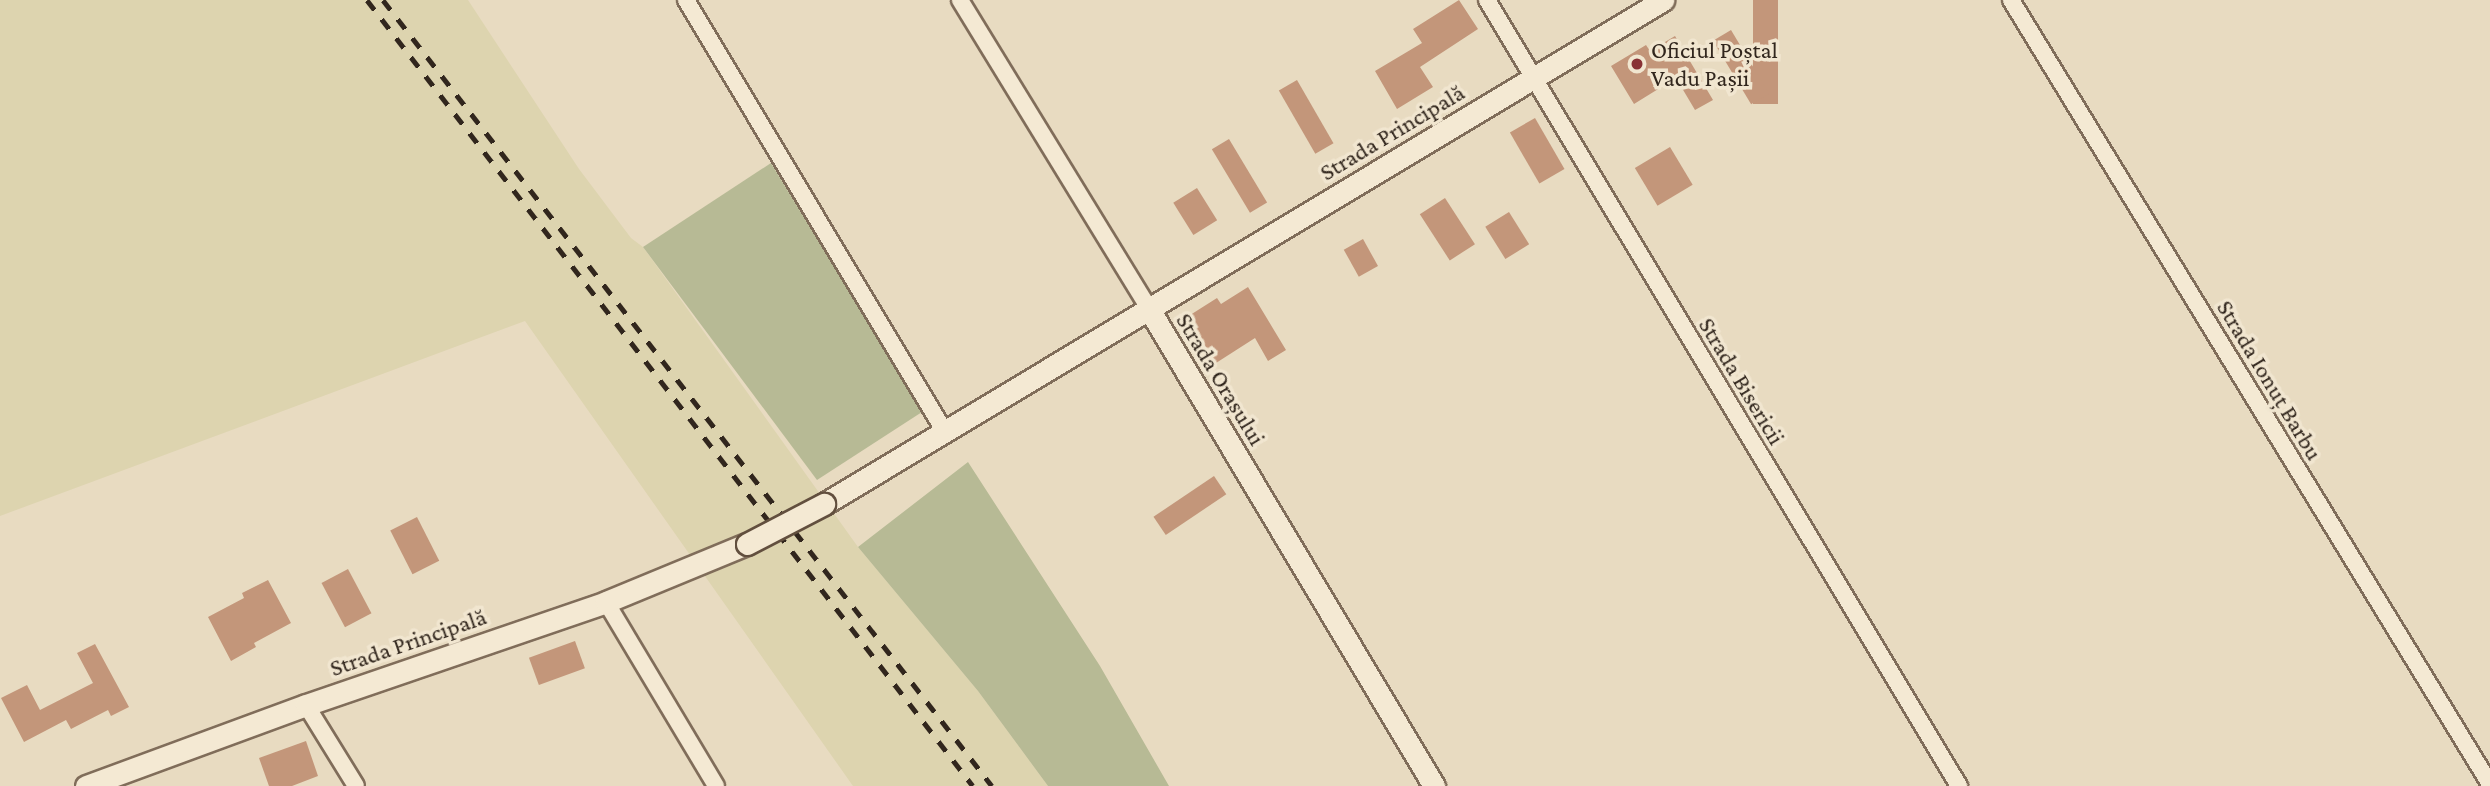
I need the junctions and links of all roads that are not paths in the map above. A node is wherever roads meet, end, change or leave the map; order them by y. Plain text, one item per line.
1 (686, 0) edge
2 (960, 0) edge
3 (1487, 0) edge
4 (1663, 0) edge
5 (2011, 0) edge
6 (1534, 78) junction
7 (1149, 309) junction
8 (945, 432) junction
9 (606, 602) junction
10 (306, 705) junction
11 (2490, 784) edge
12 (86, 786) edge
13 (356, 786) edge
14 (716, 786) edge
15 (1434, 786) edge
16 (1959, 786) edge

1 - 8 street
2 - 7 street, Strada Orașului
3 - 6 street, Strada Bisericii
4 - 6 main road, Strada Principală
5 - 11 street, Strada Ionuț Barbu
6 - 7 main road, Strada Principală
6 - 16 street, Strada Bisericii
7 - 8 main road, Strada Principală
7 - 15 main road, Strada Orașului
8 - 9 main road, Strada Principală, bridge
9 - 10 main road, Strada Principală
9 - 14 street
10 - 12 main road, Strada Principală
10 - 13 street

